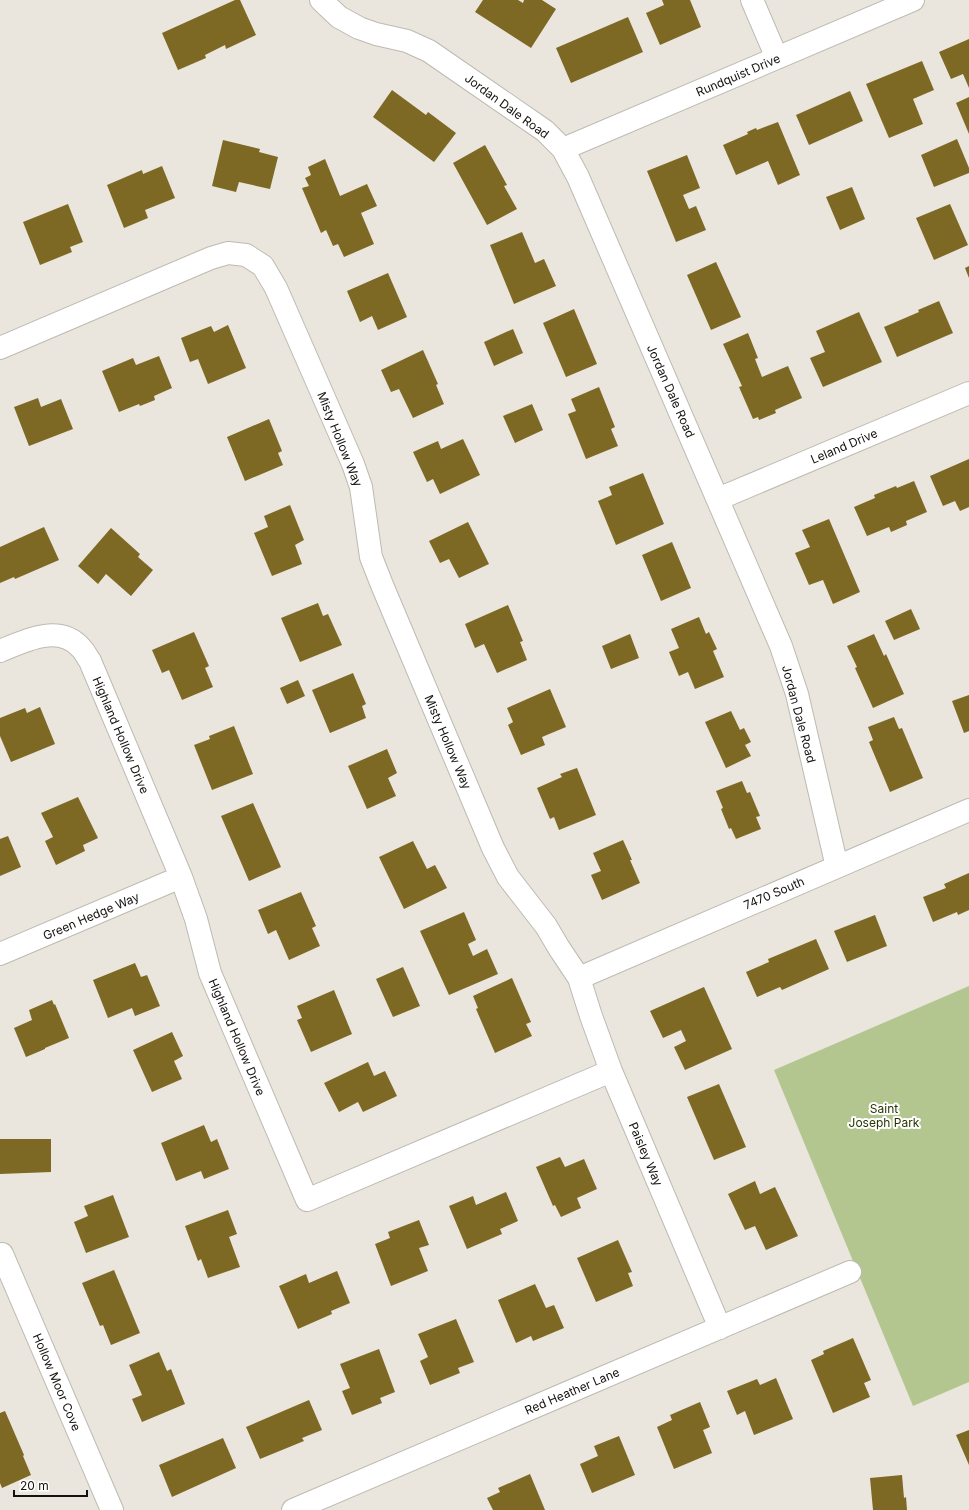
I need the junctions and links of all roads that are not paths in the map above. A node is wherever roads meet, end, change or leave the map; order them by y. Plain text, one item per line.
1 (321, 0) edge
2 (752, 0) edge
3 (913, 0) edge
4 (777, 58) junction
5 (564, 149) junction
6 (0, 348) edge
7 (969, 393) edge
8 (718, 500) junction
9 (0, 651) edge
10 (969, 810) edge
11 (837, 867) junction
12 (181, 877) junction
13 (0, 954) edge
14 (579, 978) junction
15 (611, 1071) junction
16 (2, 1254) dead end
17 (850, 1272) dead end
18 (720, 1328) junction
19 (333, 1502) edge
20 (112, 1510) edge
21 (293, 1510) edge

1 - 5 street, Jordan Dale Road
2 - 4 street
3 - 4 street, Rundquist Drive
4 - 5 street, Rundquist Drive
5 - 8 street, Jordan Dale Road
6 - 14 street, Misty Hollow Way
7 - 8 street, Leland Drive
8 - 11 street, Jordan Dale Road
9 - 12 street, Highland Hollow Drive
10 - 11 street, 7470 South
11 - 14 street, 7470 South
12 - 13 street, Green Hedge Way
12 - 15 street, Highland Hollow Drive
14 - 15 street, Paisley Way
15 - 18 street, Paisley Way
16 - 20 street, Hollow Moor Cove
17 - 18 street, Red Heather Lane
18 - 19 street, Red Heather Lane
19 - 21 street, Red Heather Lane

